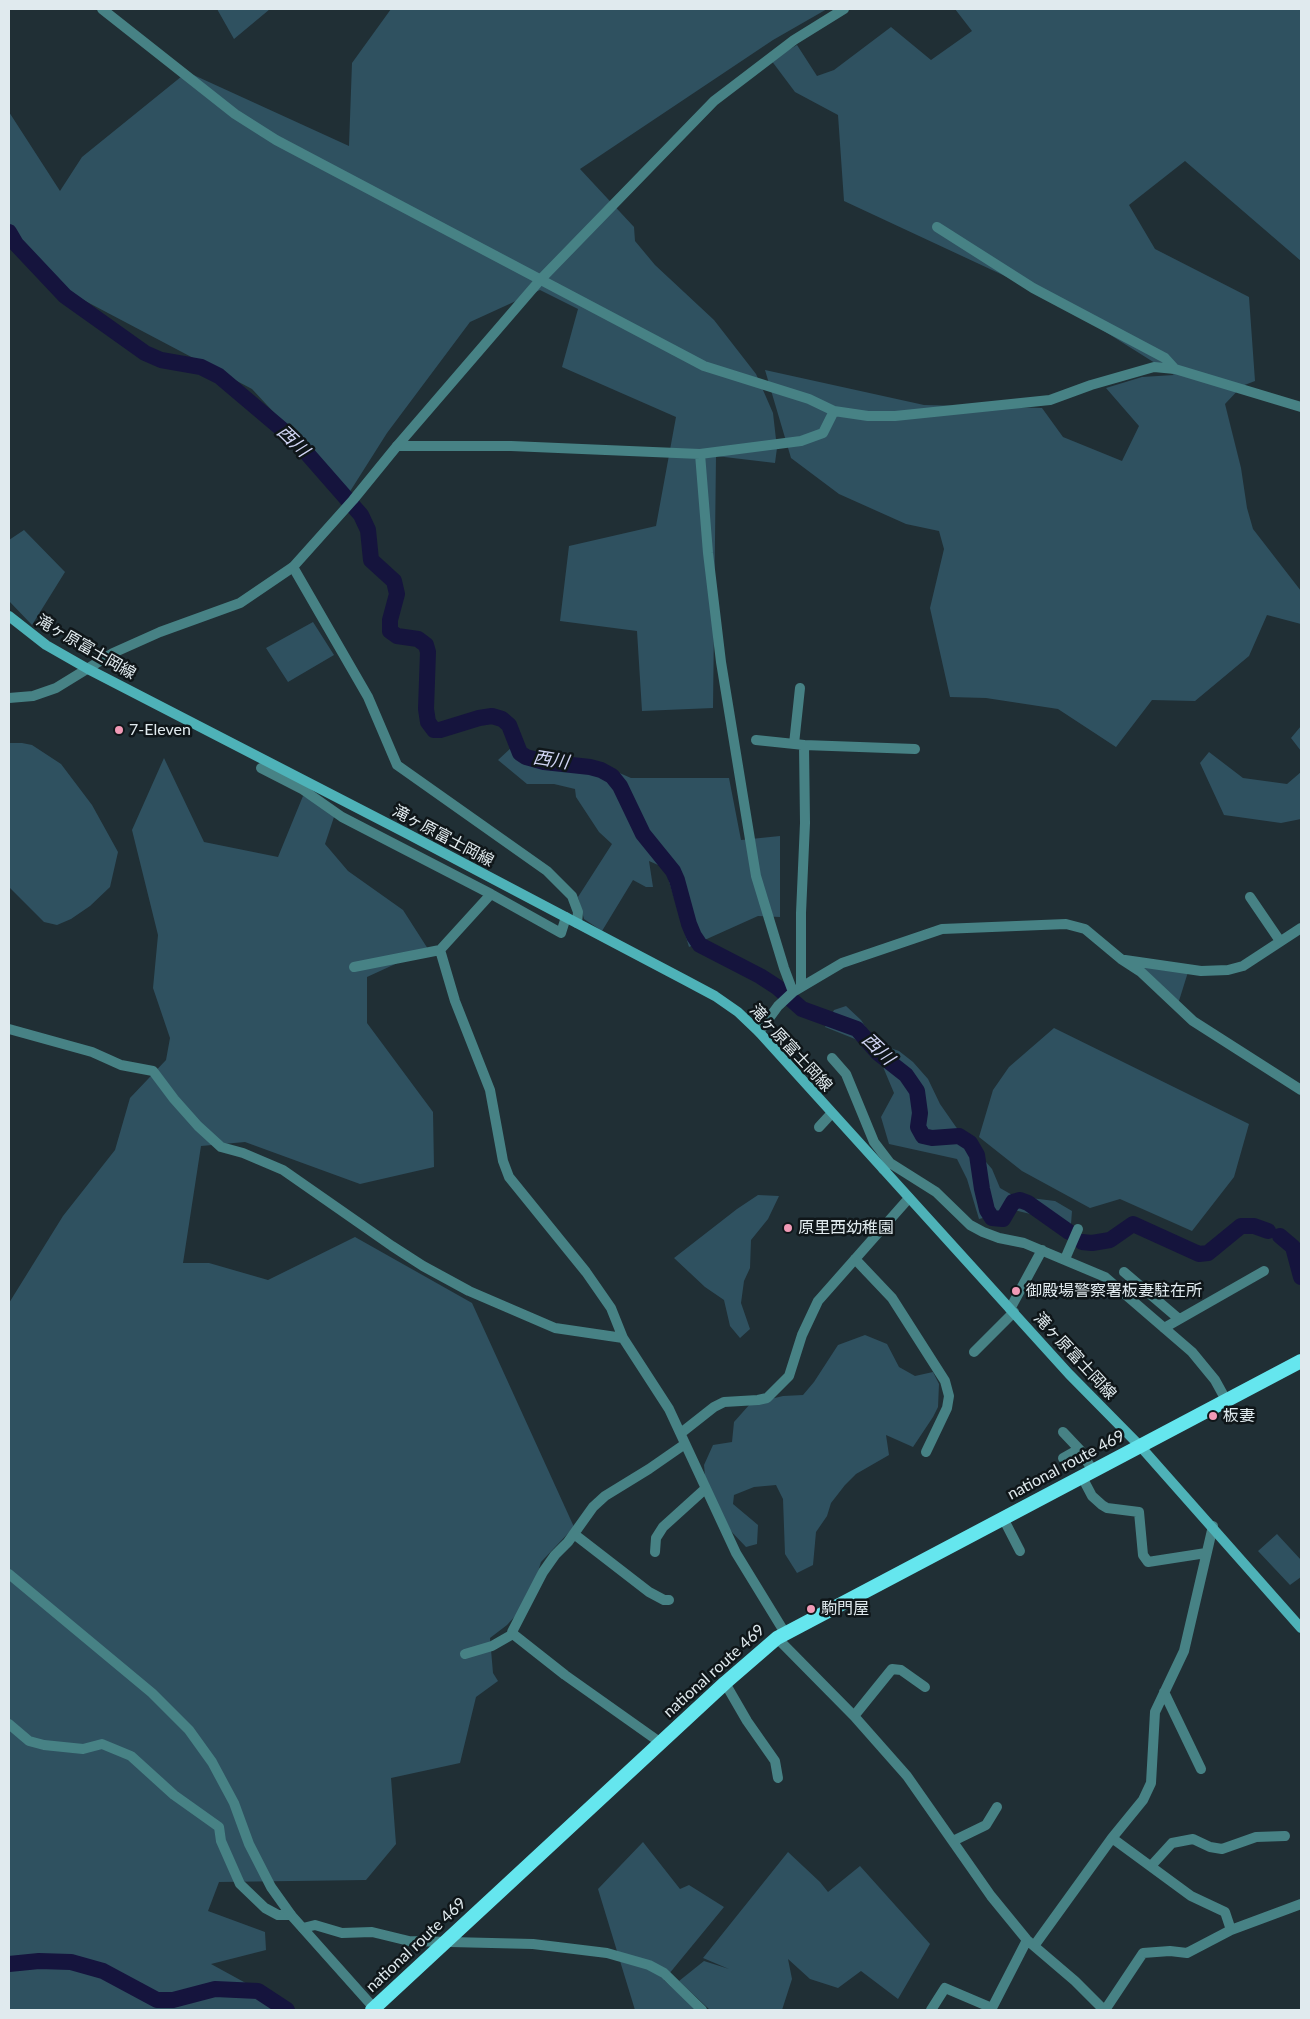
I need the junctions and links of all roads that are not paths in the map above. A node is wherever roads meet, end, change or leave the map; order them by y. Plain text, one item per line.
1 (102, 9) edge
2 (844, 9) edge
3 (938, 227) dead end
4 (541, 279) junction
5 (1175, 369) junction
6 (1301, 407) edge
7 (834, 411) junction
8 (397, 446) junction
9 (700, 454) junction
10 (293, 567) junction
11 (9, 616) edge
12 (88, 669) junction
13 (800, 688) dead end
14 (9, 698) edge
15 (756, 740) dead end
16 (799, 744) junction
17 (915, 749) dead end
18 (261, 768) dead end
19 (491, 894) junction
20 (1250, 896) dead end
21 (566, 917) junction
22 (577, 923) junction
23 (1301, 928) edge
24 (1280, 941) junction
25 (440, 950) junction
26 (1121, 960) junction
27 (354, 967) dead end
28 (797, 989) junction
29 (9, 1030) edge
30 (758, 1032) junction
31 (832, 1058) dead end
32 (1301, 1090) edge
33 (831, 1114) junction
34 (819, 1127) dead end
35 (886, 1166) junction
36 (909, 1198) junction
37 (1078, 1229) dead end
38 (1042, 1250) junction
39 (855, 1259) junction
40 (1065, 1259) junction
41 (1264, 1271) dead end
42 (1124, 1272) dead end
43 (1012, 1310) junction
44 (1179, 1319) junction
45 (1164, 1328) junction
46 (624, 1338) junction
47 (974, 1352) dead end
48 (1301, 1361) edge
49 (1226, 1400) junction
50 (1063, 1432) dead end
51 (681, 1433) junction
52 (685, 1444) junction
53 (1140, 1446) junction
54 (1079, 1449) junction
55 (926, 1452) dead end
56 (1063, 1458) dead end
57 (1087, 1474) junction
58 (705, 1489) junction
59 (1003, 1518) junction
60 (1213, 1526) junction
61 (574, 1534) junction
62 (1020, 1551) dead end
63 (655, 1552) dead end
64 (1206, 1553) junction
65 (9, 1574) edge
66 (670, 1600) dead end
67 (1301, 1628) edge
68 (513, 1634) junction
69 (781, 1635) junction
70 (466, 1654) dead end
71 (726, 1682) junction
72 (925, 1687) dead end
73 (1164, 1692) junction
74 (854, 1716) junction
75 (9, 1724) edge
76 (661, 1743) junction
77 (1201, 1769) dead end
78 (778, 1778) dead end
79 (997, 1807) dead end
80 (1285, 1836) dead end
81 (1112, 1838) junction
82 (953, 1841) junction
83 (1151, 1866) junction
84 (1301, 1904) edge
85 (292, 1915) junction
86 (303, 1928) junction
87 (1231, 1930) junction
88 (444, 1942) junction
89 (1030, 1943) junction
90 (373, 2009) edge
91 (702, 2010) edge
92 (931, 2010) edge
93 (1104, 2010) edge

1 - 4 street
2 - 4 street
3 - 5 street
4 - 7 street
4 - 8 street
5 - 6 street
5 - 7 street
7 - 9 street
8 - 9 street
8 - 10 street
9 - 28 street
10 - 12 street
10 - 22 street
11 - 12 main road, 滝ヶ原富士岡線
12 - 14 street
12 - 21 main road, 滝ヶ原富士岡線
13 - 16 street
15 - 16 street
16 - 17 street
16 - 28 street
18 - 19 street
19 - 21 street
19 - 25 street
20 - 24 street
21 - 22 main road, 滝ヶ原富士岡線
22 - 30 main road, 滝ヶ原富士岡線
23 - 24 street
24 - 26 street
25 - 27 street
25 - 46 street
26 - 28 street
26 - 32 street
28 - 30 street
29 - 46 street
30 - 33 main road, 滝ヶ原富士岡線
31 - 35 street
33 - 34 street
33 - 35 main road, 滝ヶ原富士岡線
35 - 36 main road, 滝ヶ原富士岡線
35 - 38 street
36 - 39 street
36 - 43 main road, 滝ヶ原富士岡線
37 - 40 street
38 - 40 street
38 - 43 street
39 - 51 street
39 - 55 street
40 - 45 street
41 - 44 street
42 - 44 street
43 - 47 street
43 - 53 main road, 滝ヶ原富士岡線
44 - 45 street
45 - 49 street
46 - 51 street
48 - 49 highway, national route 469
49 - 53 highway, national route 469
50 - 54 street
51 - 52 street
52 - 58 street
52 - 61 street
53 - 57 highway, national route 469
53 - 60 main road, 滝ヶ原富士岡線
54 - 56 street
54 - 57 street
57 - 59 highway, national route 469
57 - 64 street
58 - 63 street
58 - 69 street
59 - 62 street
59 - 69 highway, national route 469
60 - 64 street
60 - 67 main road, 滝ヶ原富士岡線
61 - 66 street
61 - 68 street
64 - 73 street
65 - 85 street
68 - 70 street
68 - 76 street
69 - 71 highway, national route 469
69 - 74 street
71 - 76 highway, national route 469
71 - 78 street
72 - 74 street
73 - 77 street
73 - 81 street
74 - 82 street
75 - 85 street
76 - 88 highway, national route 469
79 - 82 street
80 - 83 street
81 - 83 street
81 - 89 street
82 - 89 street
83 - 87 street
84 - 87 street
85 - 86 street
86 - 88 street
86 - 90 street
87 - 93 street
88 - 90 highway, national route 469
88 - 91 street
89 - 92 street
89 - 93 street

